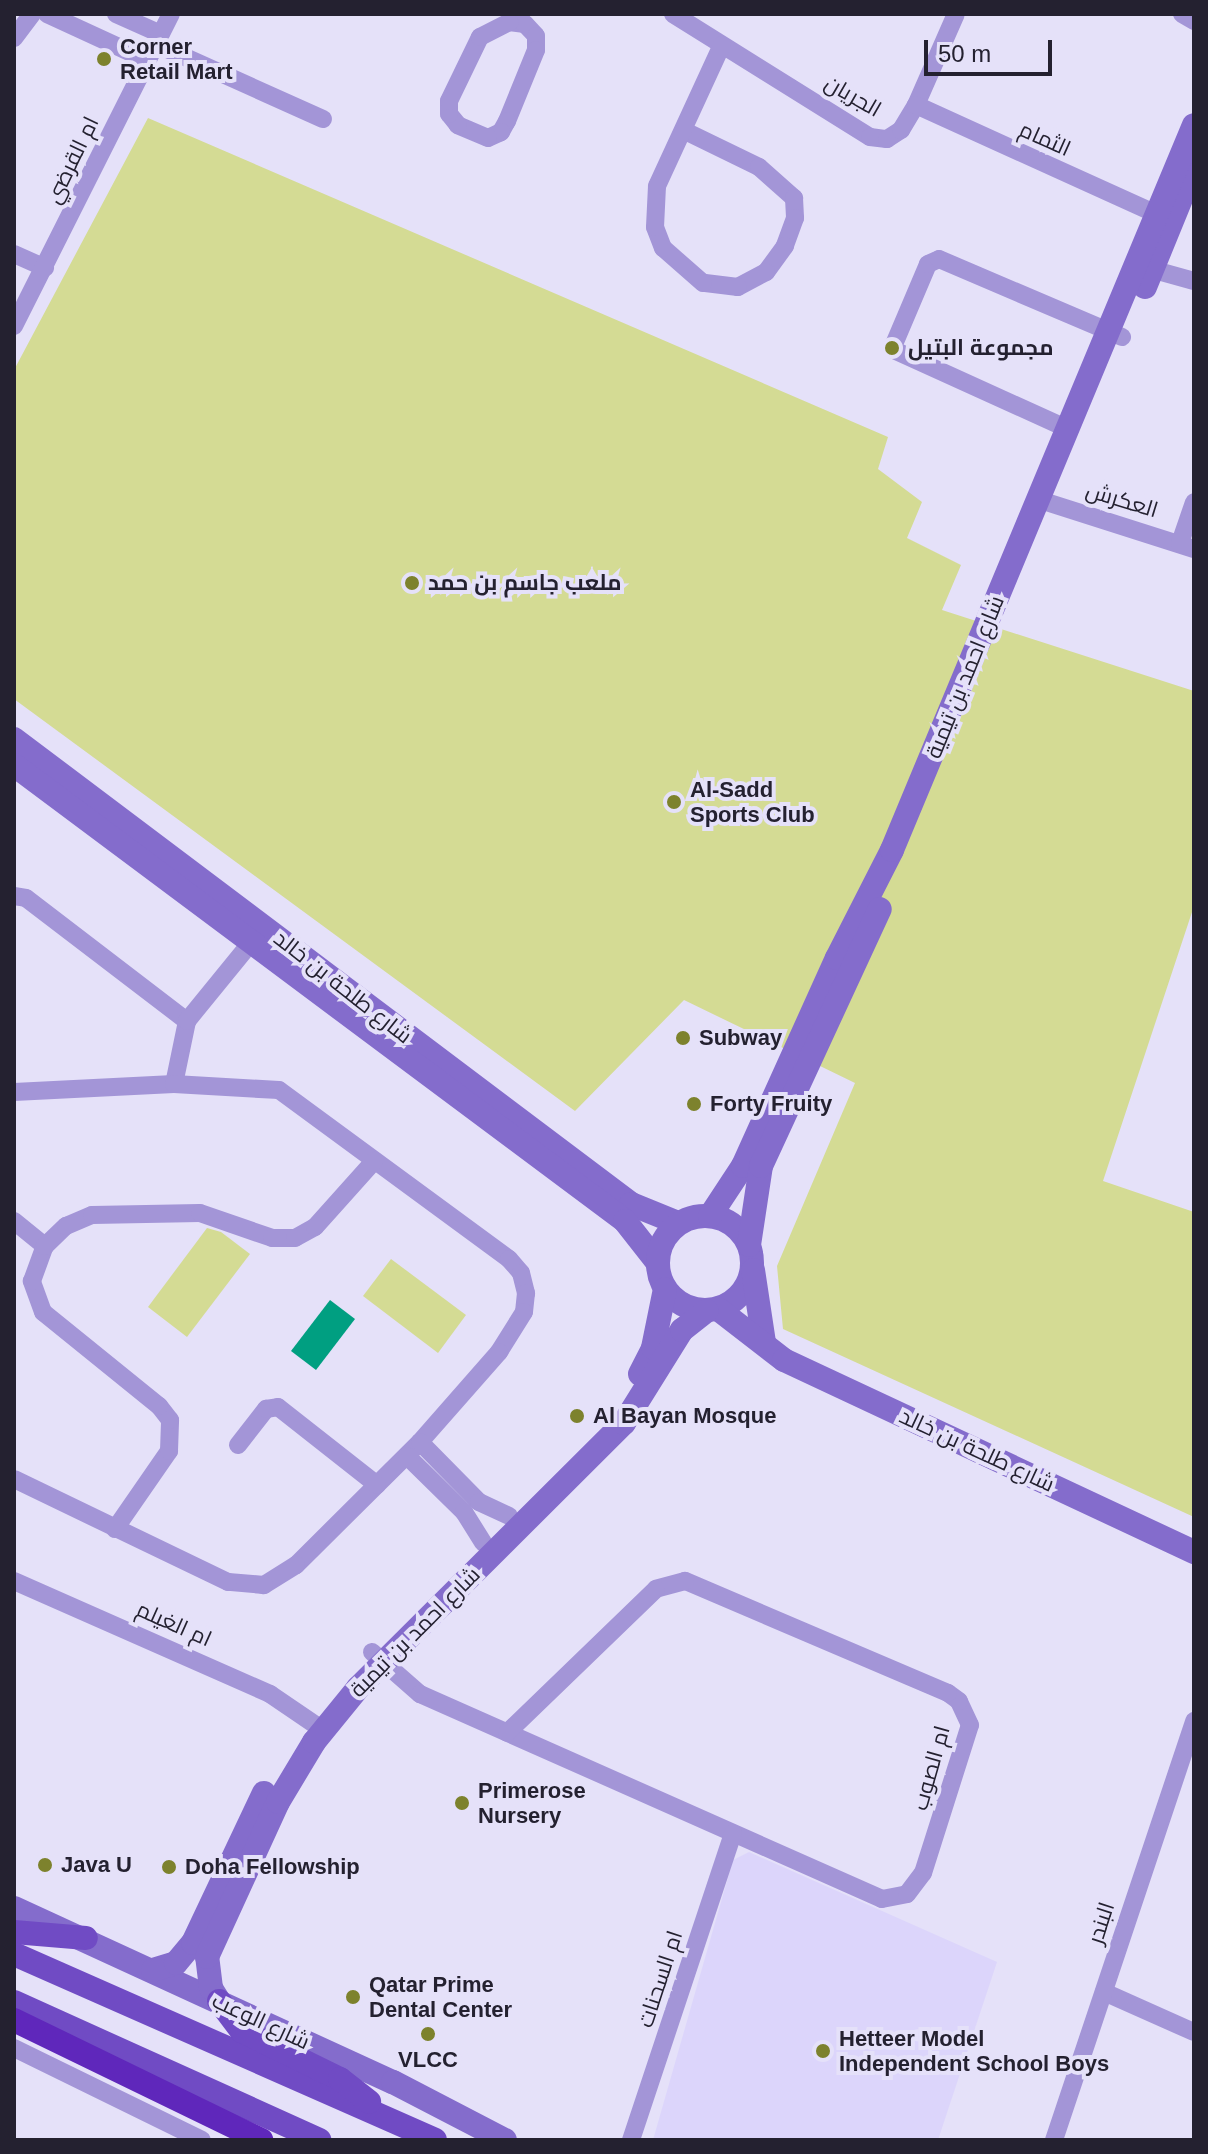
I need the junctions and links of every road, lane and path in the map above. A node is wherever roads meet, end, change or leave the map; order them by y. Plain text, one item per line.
1 (47, 14) edge
2 (116, 14) edge
3 (171, 14) edge
4 (673, 14) edge
5 (956, 14) edge
6 (1182, 14) edge
7 (23, 17) edge
8 (527, 19) edge
9 (1194, 21) edge
10 (14, 38) edge
11 (722, 45) junction
12 (155, 46) junction
13 (916, 105) junction
14 (323, 119) dead end
15 (1194, 125) edge
16 (685, 131) junction
17 (1194, 167) edge
18 (1156, 214) junction
19 (14, 254) edge
20 (1146, 267) junction
21 (45, 268) junction
22 (1194, 281) edge
23 (14, 326) edge
24 (1116, 335) junction
25 (1068, 429) junction
26 (1044, 501) junction
27 (1194, 502) edge
28 (1187, 546) edge
29 (14, 739) edge
30 (14, 765) edge
31 (14, 896) edge
32 (249, 945) junction
33 (187, 1021) junction
34 (174, 1084) junction
35 (14, 1092) edge
36 (374, 1161) junction
37 (710, 1216) junction
38 (14, 1221) edge
39 (678, 1223) junction
40 (45, 1246) junction
41 (750, 1255) junction
42 (657, 1262) junction
43 (665, 1289) junction
44 (712, 1310) junction
45 (764, 1343) junction
46 (238, 1445) dead end
47 (413, 1449) junction
48 (14, 1479) edge
49 (377, 1485) junction
50 (459, 1494) junction
51 (509, 1516) junction
52 (115, 1529) junction
53 (483, 1542) junction
54 (1194, 1552) edge
55 (14, 1581) edge
56 (378, 1658) junction
57 (1194, 1721) edge
58 (316, 1725) junction
59 (507, 1733) junction
60 (733, 1834) junction
61 (14, 1908) edge
62 (14, 1932) edge
63 (86, 1938) junction
64 (14, 1954) edge
65 (153, 1970) junction
66 (1104, 1992) junction
67 (219, 2001) junction
68 (14, 2002) edge
69 (14, 2020) edge
70 (1194, 2032) edge
71 (14, 2048) edge
72 (384, 2119) junction
73 (202, 2140) edge
74 (261, 2140) edge
75 (319, 2140) edge
76 (435, 2140) edge
77 (505, 2140) edge
78 (631, 2140) edge
79 (1054, 2140) edge

1 - 12 street
2 - 12 street
3 - 12 street, ام القرضي
4 - 11 street, الجريان
5 - 13 street, الجريان
6 - 9 street
7 - 10 street
8 - 8 street
11 - 13 street, الجريان
11 - 16 street
12 - 14 street
12 - 21 street, ام القرضي
13 - 18 street, الثمام
15 - 18 street, شارع احمد بن تيمية
16 - 16 street
17 - 20 street, شارع احمد بن تيمية
18 - 20 street, شارع احمد بن تيمية
19 - 21 street
20 - 22 street
20 - 24 street, شارع احمد بن تيمية
21 - 23 street, ام القرضي
24 - 25 street, شارع احمد بن تيمية
24 - 25 street
24 - 26 street, شارع احمد بن تيمية
25 - 26 street, شارع احمد بن تيمية
26 - 28 street, العكرش
26 - 37 street, شارع احمد بن تيمية
26 - 41 street, شارع احمد بن تيمية
27 - 28 street, العكرش
29 - 39 street, شارع طلحة بن خالد
30 - 32 street, شارع طلحة بن خالد
31 - 33 street
32 - 33 street
32 - 42 street, شارع طلحة بن خالد
33 - 34 street
34 - 35 street
34 - 36 street
36 - 40 street
36 - 47 street
37 - 39 street
37 - 41 street
38 - 40 street
39 - 42 street
40 - 52 street
41 - 44 street
41 - 45 street
42 - 43 street
43 - 44 street
43 - 51 street, شارع احمد بن تيمية
44 - 45 street, شارع طلحة بن خالد
44 - 56 street, شارع احمد بن تيمية
45 - 54 street, شارع طلحة بن خالد
46 - 49 street
47 - 49 street
47 - 50 street
48 - 52 street
49 - 52 street
50 - 51 street
50 - 53 street
51 - 53 street, شارع احمد بن تيمية
53 - 56 street, شارع احمد بن تيمية
55 - 58 street, ام الغيلم
56 - 58 street, شارع احمد بن تيمية
56 - 59 street, ام الصوب
57 - 66 street, البندر
58 - 65 street, شارع احمد بن تيمية
58 - 67 street, شارع احمد بن تيمية
59 - 60 street, ام الصوب
59 - 60 street, ام الصوب
60 - 78 street, ام السحنات
61 - 63 street, شارع الوعب
62 - 63 main road
63 - 65 street, شارع الوعب
64 - 72 main road, شارع الوعب
65 - 67 street, شارع الوعب
66 - 70 street
66 - 79 street, البندر
67 - 72 main road
67 - 77 street, شارع الوعب
68 - 75 main road
69 - 74 highway
71 - 73 street
72 - 76 main road, شارع الوعب

